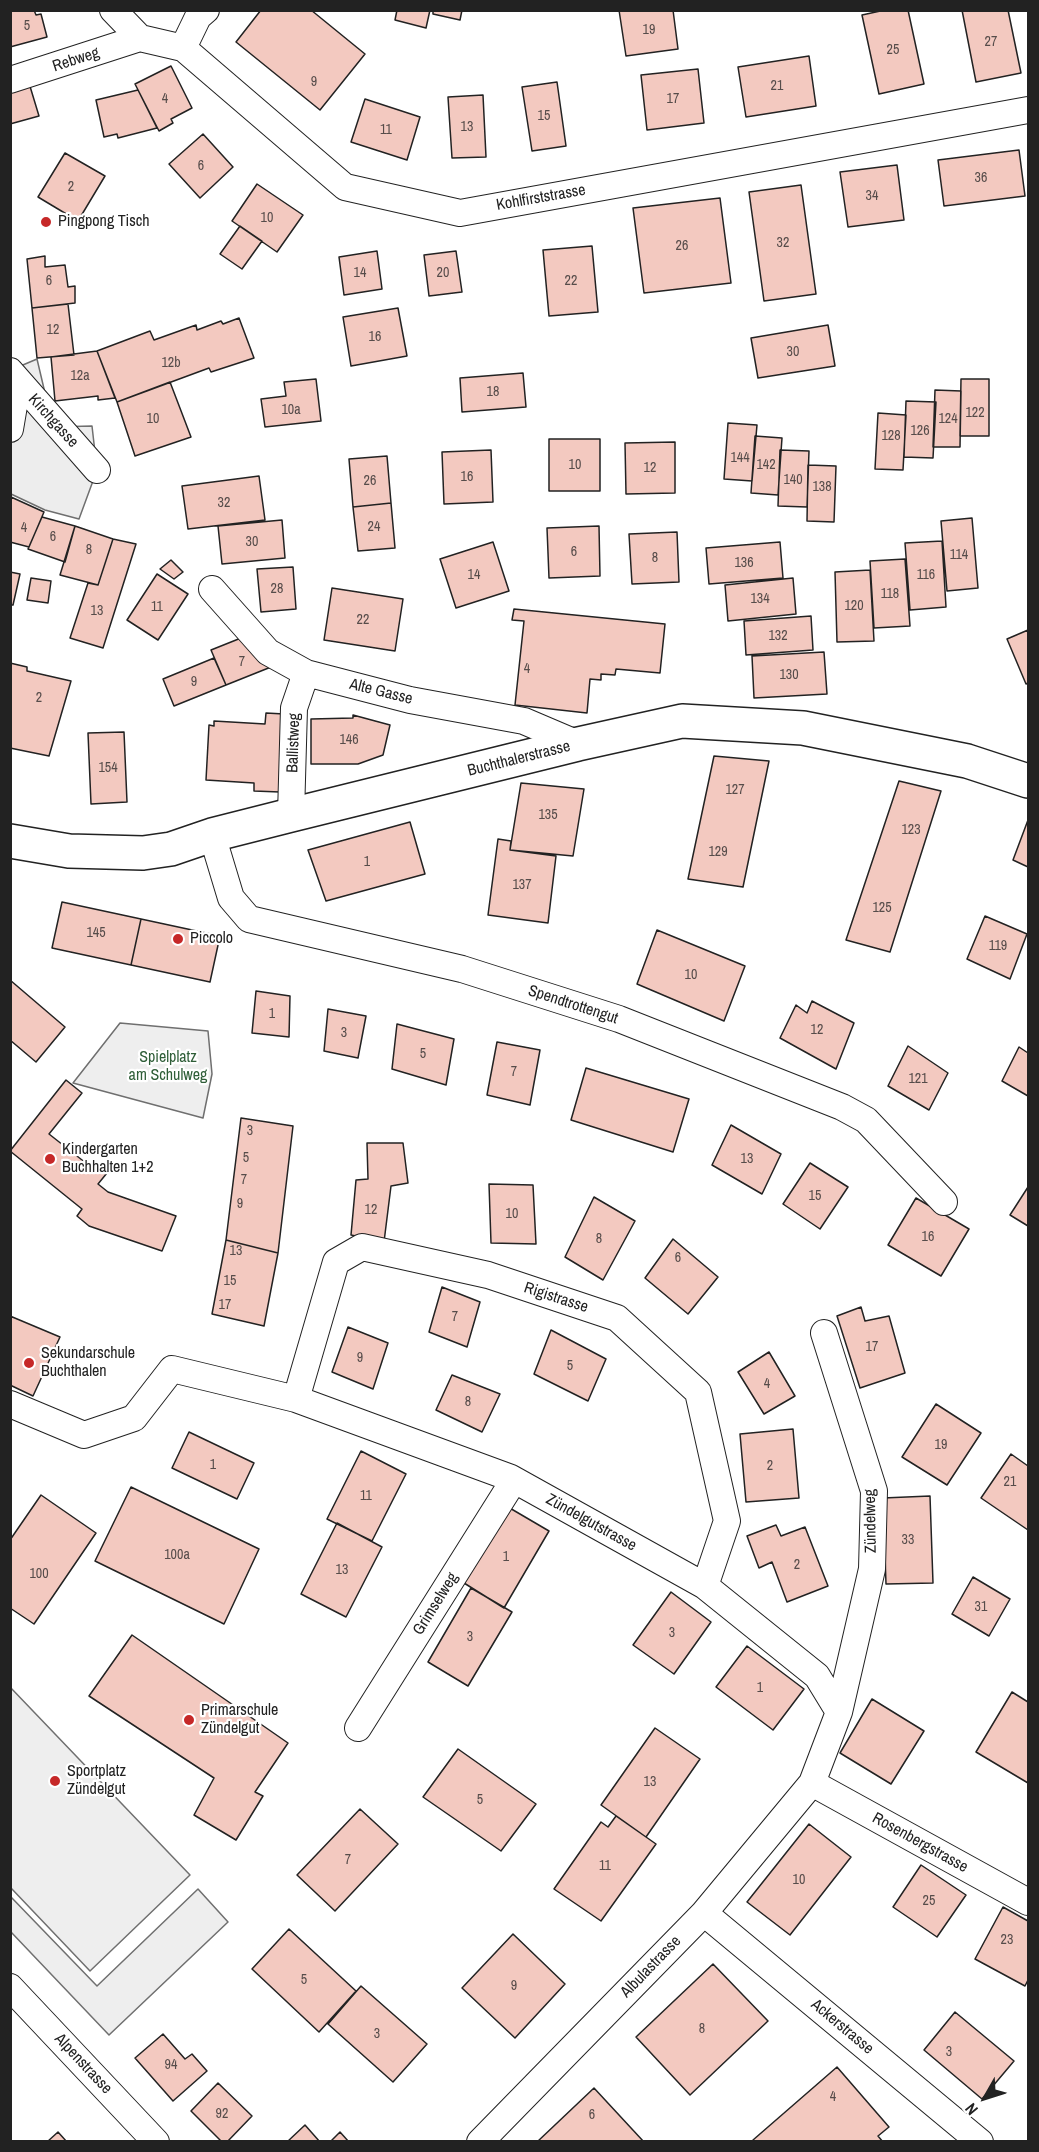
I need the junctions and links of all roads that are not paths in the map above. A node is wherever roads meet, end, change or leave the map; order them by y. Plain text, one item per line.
1 (113, 10) edge
2 (206, 10) edge
3 (140, 38) junction
4 (183, 48) junction
5 (10, 80) edge
6 (1029, 110) edge
7 (14, 376) edge
8 (10, 429) edge
9 (97, 470) dead end
10 (212, 589) dead end
11 (306, 673) junction
12 (578, 744) junction
13 (1029, 781) edge
14 (291, 815) junction
15 (212, 835) junction
16 (10, 841) edge
17 (944, 1202) dead end
18 (824, 1333) dead end
19 (296, 1399) junction
20 (10, 1404) edge
21 (514, 1480) junction
22 (705, 1586) junction
23 (839, 1712) junction
24 (358, 1728) dead end
25 (812, 1784) junction
26 (1029, 1902) edge
27 (704, 1913) junction
28 (10, 1988) edge
29 (156, 2142) edge
30 (480, 2142) edge
31 (980, 2142) edge

1 - 3 street
2 - 4 street
3 - 4 street, Kohlfirststrasse
3 - 5 street, Rebweg
4 - 6 street, Kohlfirststrasse
7 - 8 street
7 - 9 street, Kirchgasse
10 - 11 street, Alte Gasse
11 - 12 street, Alte Gasse
11 - 14 street, Ballistweg
12 - 13 street, Buchthalerstrasse
12 - 14 street, Buchthalerstrasse
14 - 15 street, Buchthalerstrasse
15 - 16 street, Buchthalerstrasse
15 - 17 street, Spendtrottengut
18 - 23 street, Zündelweg
19 - 20 street, Zündelgutstrasse
19 - 21 street, Zündelgutstrasse
19 - 22 street, Rigistrasse
21 - 22 street, Zündelgutstrasse
21 - 24 street, Grimselweg
22 - 23 street, Zündelgutstrasse
23 - 25 street
25 - 26 street, Rosenbergstrasse
25 - 27 street, Albulastrasse
27 - 30 street, Albulastrasse
27 - 31 street, Ackerstrasse
28 - 29 street, Alpenstrasse

